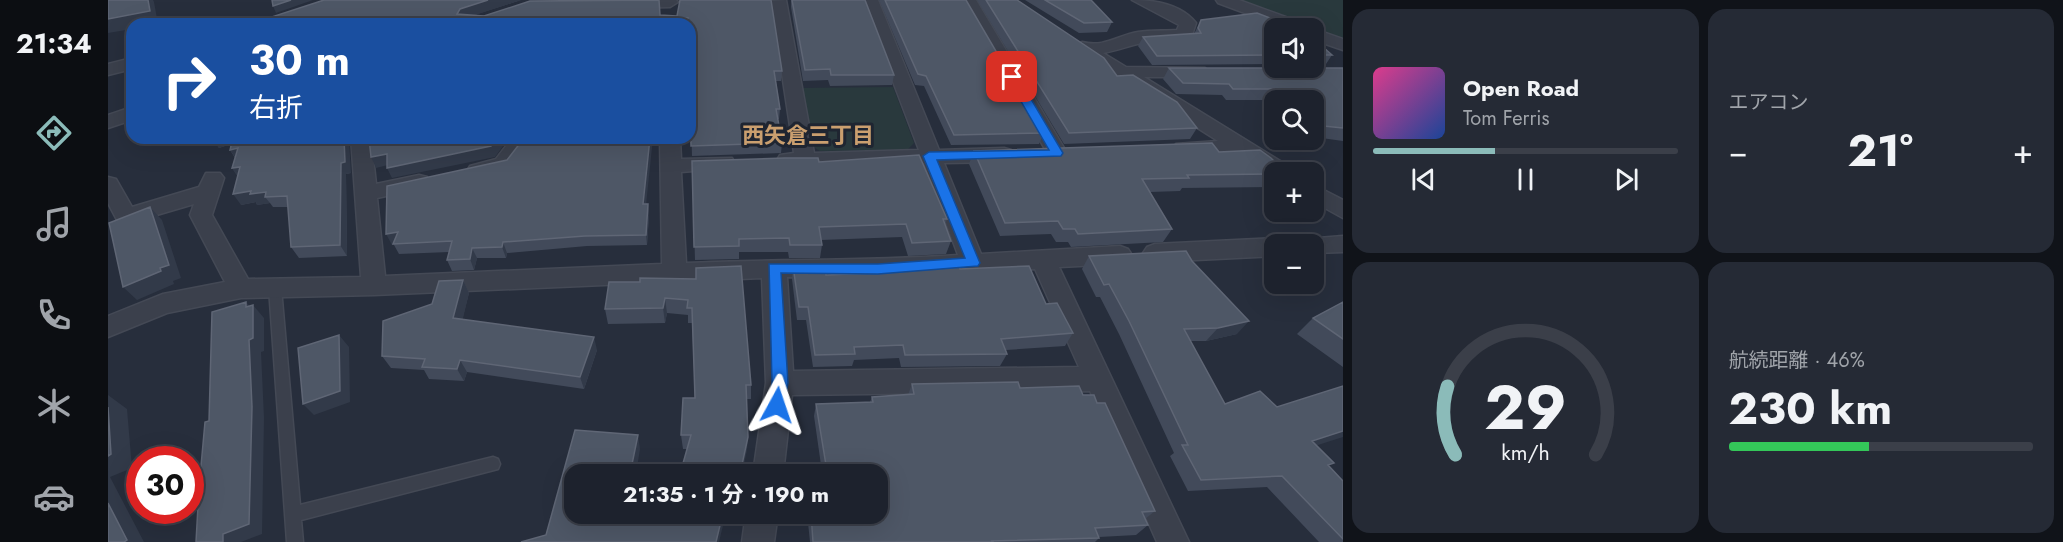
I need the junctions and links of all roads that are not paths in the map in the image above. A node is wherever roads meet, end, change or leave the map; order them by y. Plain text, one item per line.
1 (791, 0) edge
2 (870, 0) edge
3 (968, 0) edge
4 (1140, 0) edge
5 (1224, 0) edge
6 (758, 1) edge
7 (779, 1) edge
8 (612, 3) edge
9 (674, 6) dead end
10 (1272, 18) edge
11 (1067, 37) edge
12 (1324, 38) edge
13 (1343, 45) edge
14 (1086, 50) junction
15 (126, 65) edge
16 (108, 70) edge
17 (1120, 72) junction
18 (1214, 72) edge
19 (126, 115) edge
20 (108, 122) edge
21 (362, 144) edge
22 (518, 144) edge
23 (670, 144) edge
24 (1241, 146) junction
25 (1160, 149) edge
26 (1057, 153) junction
27 (1080, 153) edge
28 (929, 156) junction
29 (805, 159) junction
30 (771, 161) edge
31 (749, 162) edge
32 (1267, 162) edge
33 (670, 166) junction
34 (108, 184) edge
35 (366, 193) junction
36 (1324, 198) edge
37 (1343, 210) edge
38 (1343, 244) edge
39 (1324, 245) edge
40 (1264, 248) edge
41 (1043, 259) junction
42 (973, 263) junction
43 (774, 268) junction
44 (674, 272) junction
45 (374, 286) junction
46 (275, 288) junction
47 (241, 289) junction
48 (108, 327) edge
49 (1098, 379) junction
50 (780, 383) junction
51 (493, 464) dead end
52 (769, 464) edge
53 (293, 514) junction
54 (760, 524) edge
55 (295, 542) edge
56 (758, 542) edge
57 (1173, 542) edge

1 - 7 street
2 - 28 street
3 - 26 street
4 - 14 street
5 - 10 street
6 - 7 street
7 - 29 street
8 - 9 street
11 - 14 street
12 - 13 street
14 - 17 street
15 - 16 street
17 - 18 street
17 - 24 street
19 - 20 street
21 - 35 street
22 - 35 street
23 - 33 street
24 - 25 street
24 - 32 street
26 - 27 street
26 - 28 street
28 - 29 street
28 - 42 street
29 - 30 street
31 - 33 street
33 - 44 street
34 - 47 street
35 - 45 street
36 - 37 street
38 - 39 street
40 - 41 street
41 - 42 street
41 - 49 street
42 - 43 street
43 - 44 street
43 - 50 street
44 - 45 street
45 - 46 street
46 - 47 street
46 - 53 lane
47 - 48 street
49 - 50 street
49 - 57 street
50 - 52 street
51 - 53 lane
53 - 55 lane
54 - 56 street

